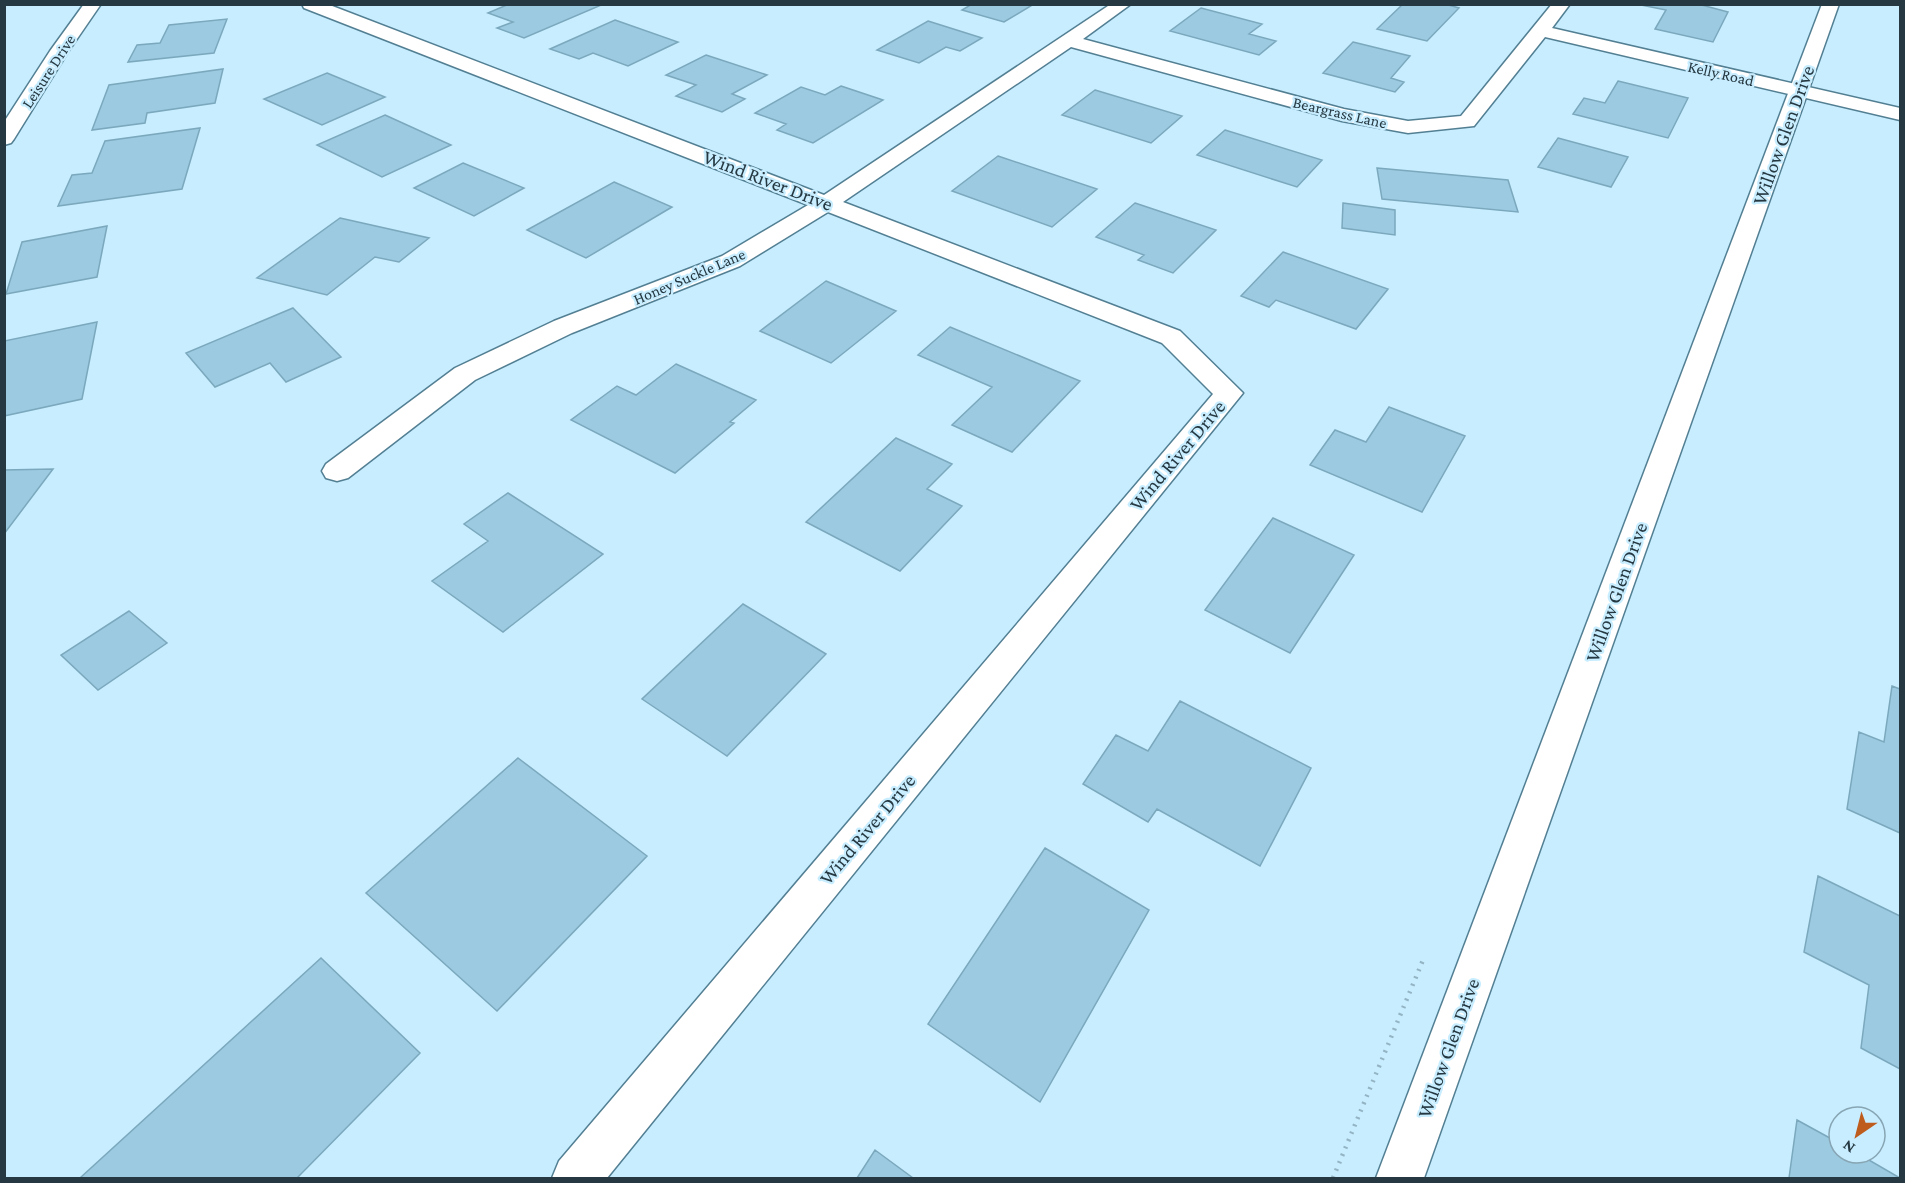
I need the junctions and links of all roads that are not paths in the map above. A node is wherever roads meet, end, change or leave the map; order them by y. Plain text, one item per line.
1 (93, 4) edge
2 (310, 4) edge
3 (1123, 4) edge
4 (1562, 4) edge
5 (1831, 4) edge
6 (1542, 31) junction
7 (1070, 41) junction
8 (1799, 90) junction
9 (1900, 114) edge
10 (4, 139) edge
11 (827, 203) junction
12 (337, 471) dead end
13 (576, 1179) edge
14 (1400, 1179) edge

1 - 10 street, Leisure Drive
2 - 11 street, Wind River Drive
3 - 7 street, Honey Suckle Lane
4 - 6 street, Beargrass Lane
5 - 8 street, Willow Glen Drive
6 - 7 street, Beargrass Lane
6 - 8 street, Kelly Road
7 - 11 street, Honey Suckle Lane
8 - 9 street, Kelly Road
8 - 14 street, Willow Glen Drive
11 - 12 street, Honey Suckle Lane
11 - 13 street, Wind River Drive

